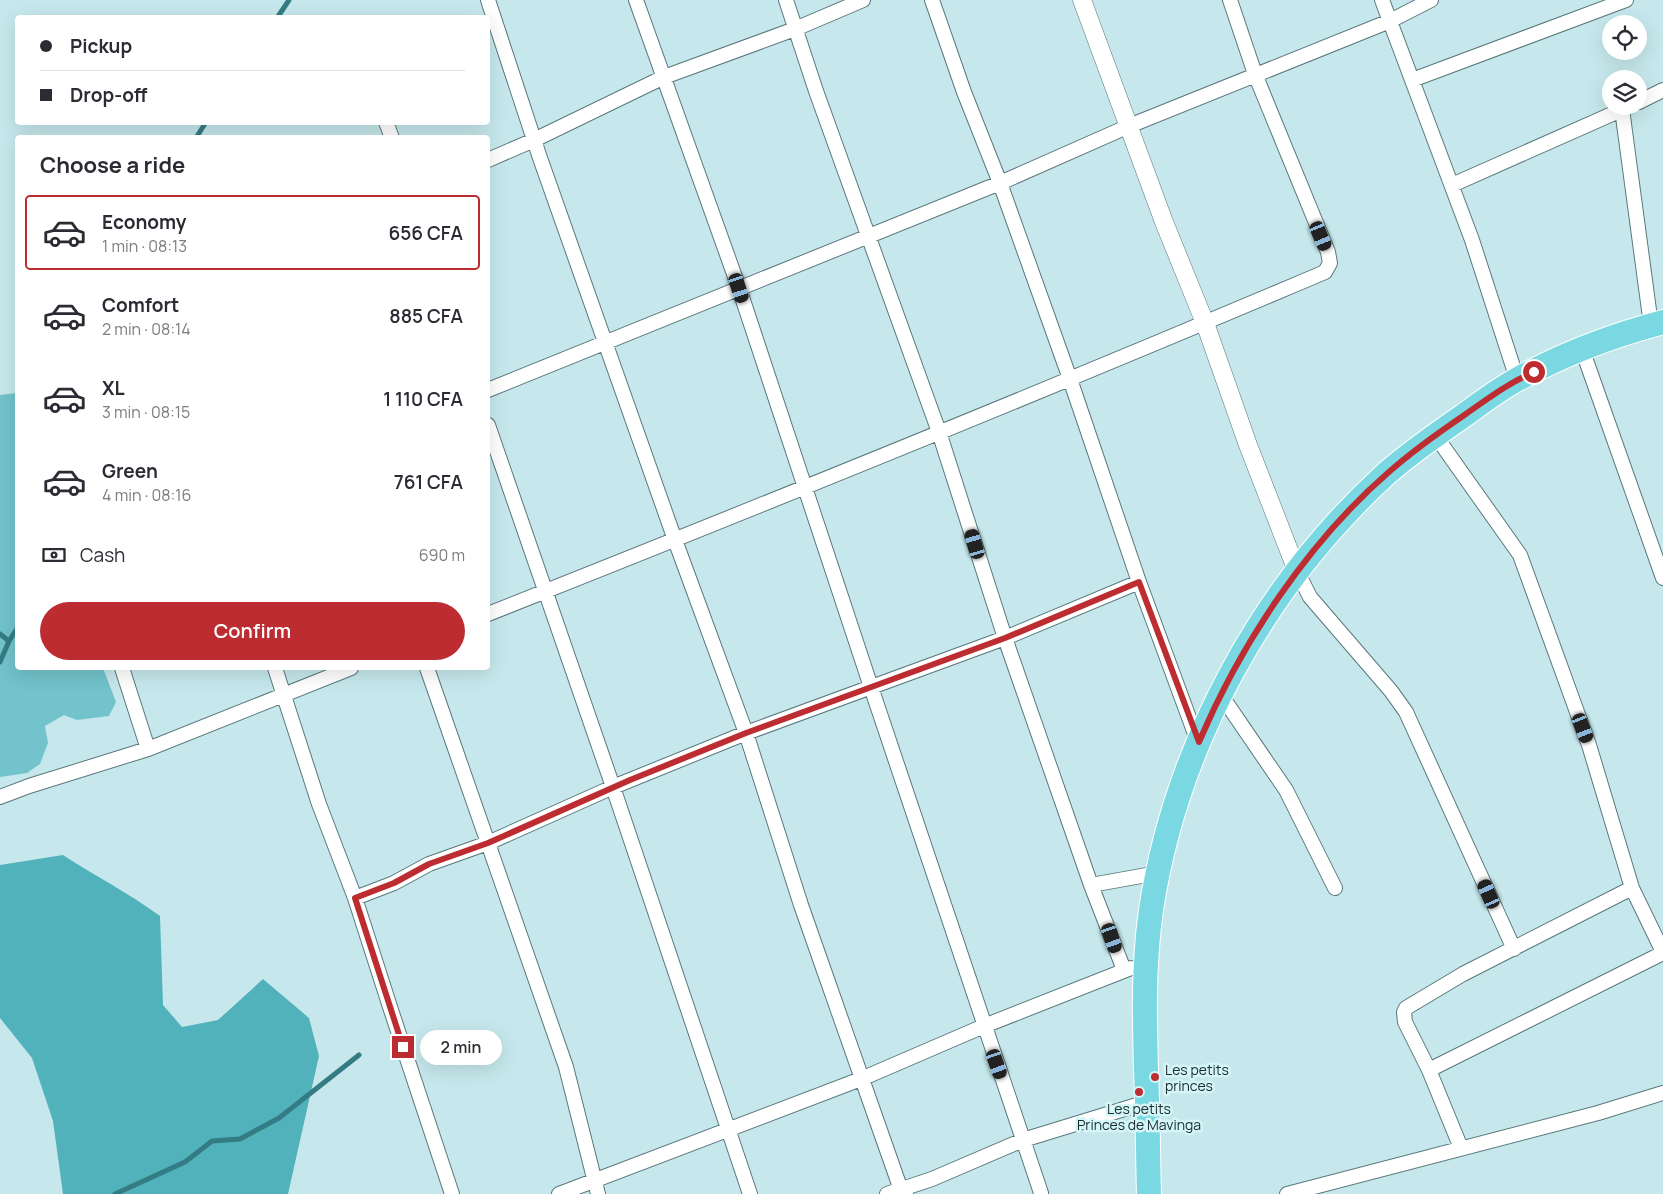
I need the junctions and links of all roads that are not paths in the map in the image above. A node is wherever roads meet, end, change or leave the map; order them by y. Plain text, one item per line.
1 (488, 0) edge
2 (636, 0) edge
3 (786, 0) edge
4 (863, 0) edge
5 (932, 0) edge
6 (1082, 0) edge
7 (1230, 0) edge
8 (1382, 0) edge
9 (1431, 0) edge
10 (1626, 0) edge
11 (1390, 21) junction
12 (795, 28) junction
13 (1255, 74) junction
14 (664, 78) junction
15 (1412, 80) junction
16 (1663, 90) edge
17 (1647, 98) edge
18 (1610, 115) edge
19 (1627, 115) edge
20 (1129, 126) junction
21 (534, 140) junction
22 (490, 159) edge
23 (1000, 183) junction
24 (1452, 185) junction
25 (868, 236) junction
26 (739, 288) junction
27 (1205, 323) junction
28 (1657, 323) edge
29 (605, 342) junction
30 (1582, 349) junction
31 (1070, 379) junction
32 (1517, 379) junction
33 (490, 389) edge
34 (490, 431) edge
35 (939, 432) junction
36 (1435, 435) junction
37 (805, 486) junction
38 (675, 540) junction
39 (1297, 571) junction
40 (1663, 578) edge
41 (1139, 582) junction
42 (545, 591) junction
43 (490, 613) edge
44 (1005, 638) junction
45 (123, 670) edge
46 (277, 670) edge
47 (347, 670) edge
48 (428, 670) edge
49 (871, 687) junction
50 (284, 694) junction
51 (1221, 694) junction
52 (746, 733) junction
53 (1199, 742) junction
54 (148, 749) junction
55 (613, 787) junction
56 (0, 797) edge
57 (488, 843) junction
58 (1158, 873) junction
59 (1092, 885) junction
60 (1335, 888) dead end
61 (1632, 888) junction
62 (355, 898) junction
63 (1514, 949) junction
64 (1663, 953) edge
65 (1135, 967) junction
66 (984, 1026) junction
67 (1428, 1070) junction
68 (861, 1079) junction
69 (1663, 1093) edge
70 (1147, 1102) junction
71 (727, 1130) junction
72 (1023, 1140) junction
73 (1461, 1148) junction
74 (595, 1180) junction
75 (898, 1193) edge
76 (1041, 1193) edge
77 (452, 1194) edge
78 (559, 1194) edge
79 (598, 1194) edge
80 (750, 1194) edge
81 (1148, 1194) edge
82 (1287, 1194) edge

1 - 21 street
2 - 14 street
3 - 12 street
4 - 12 street
5 - 23 street
6 - 20 street
7 - 13 street
8 - 11 street
9 - 11 street
10 - 15 street
11 - 13 street
11 - 15 street
12 - 14 street
12 - 25 street
13 - 20 street
13 - 27 street
14 - 21 street
14 - 26 street
15 - 24 street
16 - 17 street
18 - 24 street
19 - 28 street
20 - 23 street
20 - 27 street
21 - 22 street
21 - 29 street
23 - 25 street
23 - 31 street
24 - 32 street
25 - 26 street
25 - 35 street
26 - 29 street
26 - 37 street
27 - 31 street
27 - 39 street
28 - 30 highway
29 - 33 street
29 - 38 street
30 - 32 highway
30 - 40 street
31 - 35 street
31 - 41 street
32 - 36 highway
34 - 42 street
35 - 37 street
35 - 44 street
36 - 39 highway
36 - 61 street
37 - 38 street
37 - 49 street
38 - 42 street
38 - 52 street
39 - 51 highway
39 - 63 street
41 - 44 street
41 - 53 street
42 - 43 street
42 - 55 street
44 - 49 street
44 - 59 street
45 - 54 street
46 - 50 street
47 - 50 street
48 - 57 street
49 - 52 street
49 - 66 street
50 - 54 street
50 - 62 street
51 - 53 highway
51 - 60 street
52 - 55 street
52 - 68 street
53 - 58 highway
54 - 56 street
55 - 57 street
55 - 71 street
57 - 62 street
57 - 74 street
58 - 59 street
58 - 65 highway
59 - 65 street
61 - 63 street
61 - 64 street
62 - 77 street
63 - 67 street
64 - 67 street
65 - 66 street
65 - 70 highway
66 - 68 street
66 - 72 street
67 - 73 street
68 - 71 street
68 - 75 street
69 - 73 street
70 - 72 street
70 - 81 highway
71 - 74 street
71 - 80 street
72 - 75 street
72 - 76 street
73 - 82 street
74 - 78 street
74 - 79 street

